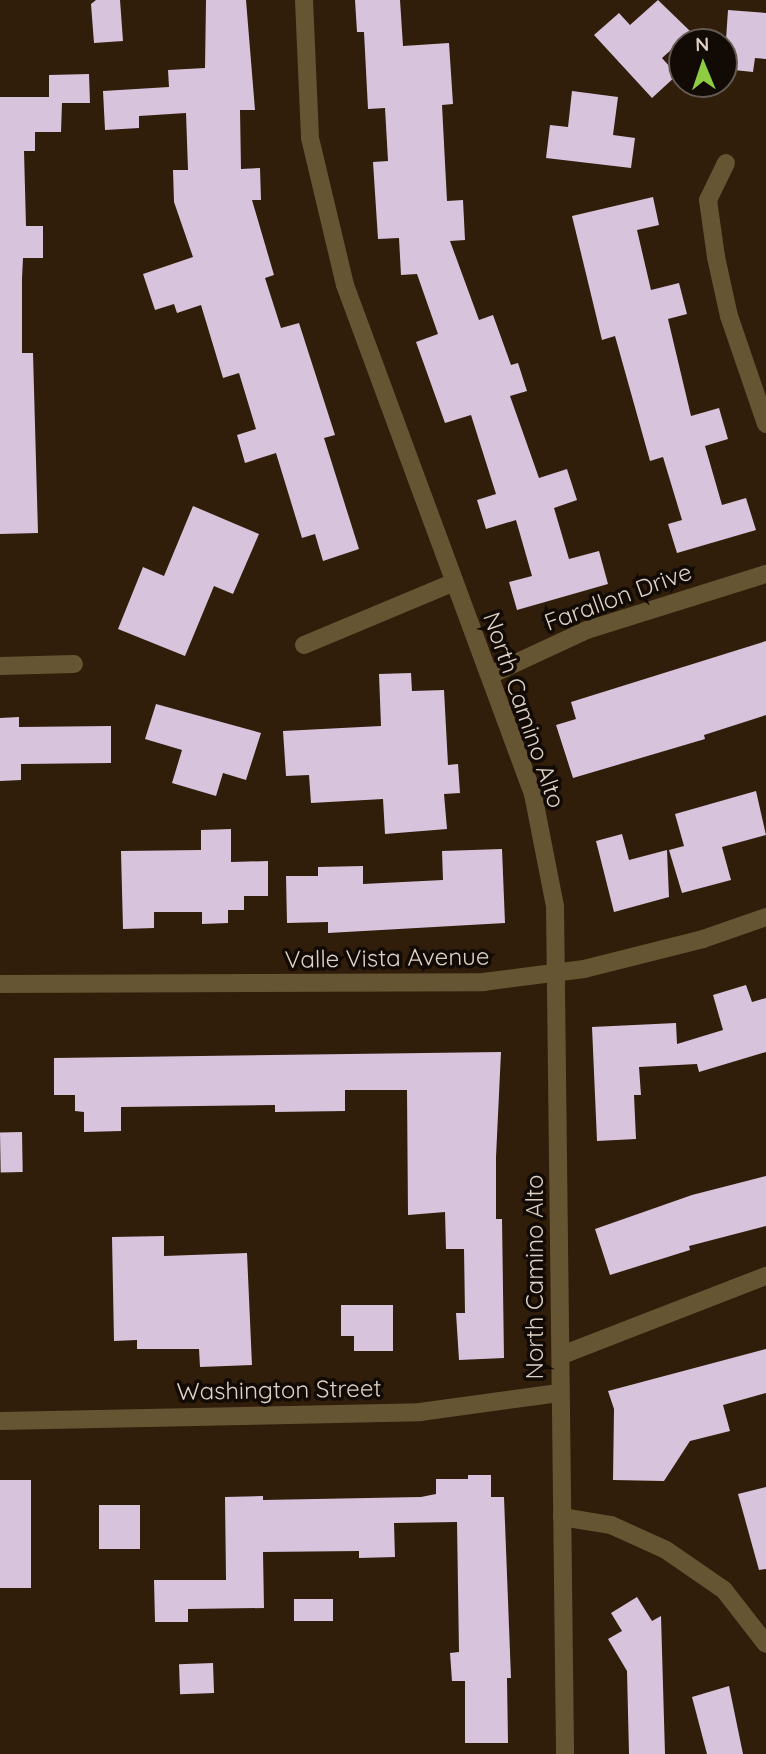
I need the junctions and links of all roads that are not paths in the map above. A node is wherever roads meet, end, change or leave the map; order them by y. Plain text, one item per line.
1 (304, 0) edge
2 (726, 163) dead end
3 (766, 424) edge
4 (766, 574) edge
5 (452, 583) junction
6 (304, 645) dead end
7 (75, 664) dead end
8 (0, 666) edge
9 (490, 675) junction
10 (766, 917) edge
11 (556, 973) junction
12 (0, 984) edge
13 (766, 1276) edge
14 (562, 1355) junction
15 (559, 1394) junction
16 (0, 1421) edge
17 (562, 1517) junction
18 (766, 1644) edge
19 (565, 1754) edge

1 - 5 street, North Camino Alto
2 - 3 street
4 - 9 street, Farallon Drive
5 - 6 street
5 - 9 street, North Camino Alto
7 - 8 street
9 - 11 street, North Camino Alto
10 - 11 street, Valle Vista Avenue
11 - 12 street, Valle Vista Avenue
11 - 14 street, North Camino Alto
13 - 14 street
14 - 15 street, North Camino Alto
15 - 16 street, Washington Street
15 - 17 street, North Camino Alto
17 - 18 street
17 - 19 street, North Camino Alto

